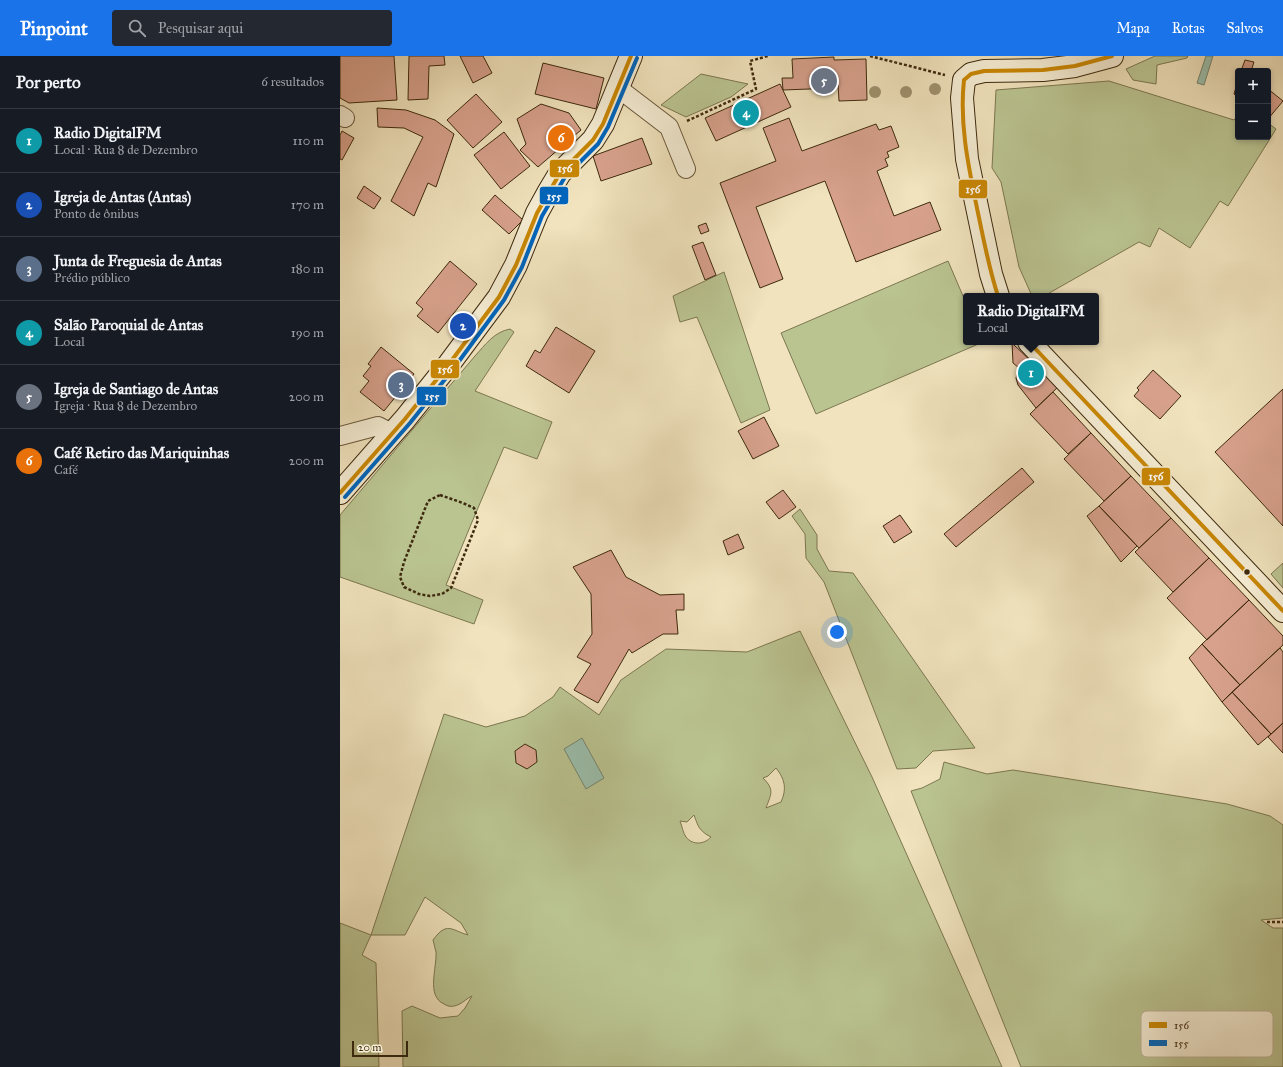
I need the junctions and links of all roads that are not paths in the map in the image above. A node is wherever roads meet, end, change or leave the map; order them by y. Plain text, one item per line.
1 (631, 56) edge
2 (1112, 56) edge
3 (618, 88) junction
4 (686, 169) dead end
5 (997, 293) edge
6 (1032, 345) edge
7 (392, 433) junction
8 (340, 436) edge
9 (340, 493) edge
10 (1283, 610) edge

1 - 3 street
2 - 5 street
3 - 4 street
3 - 7 street
6 - 10 street
7 - 8 street
7 - 9 street

